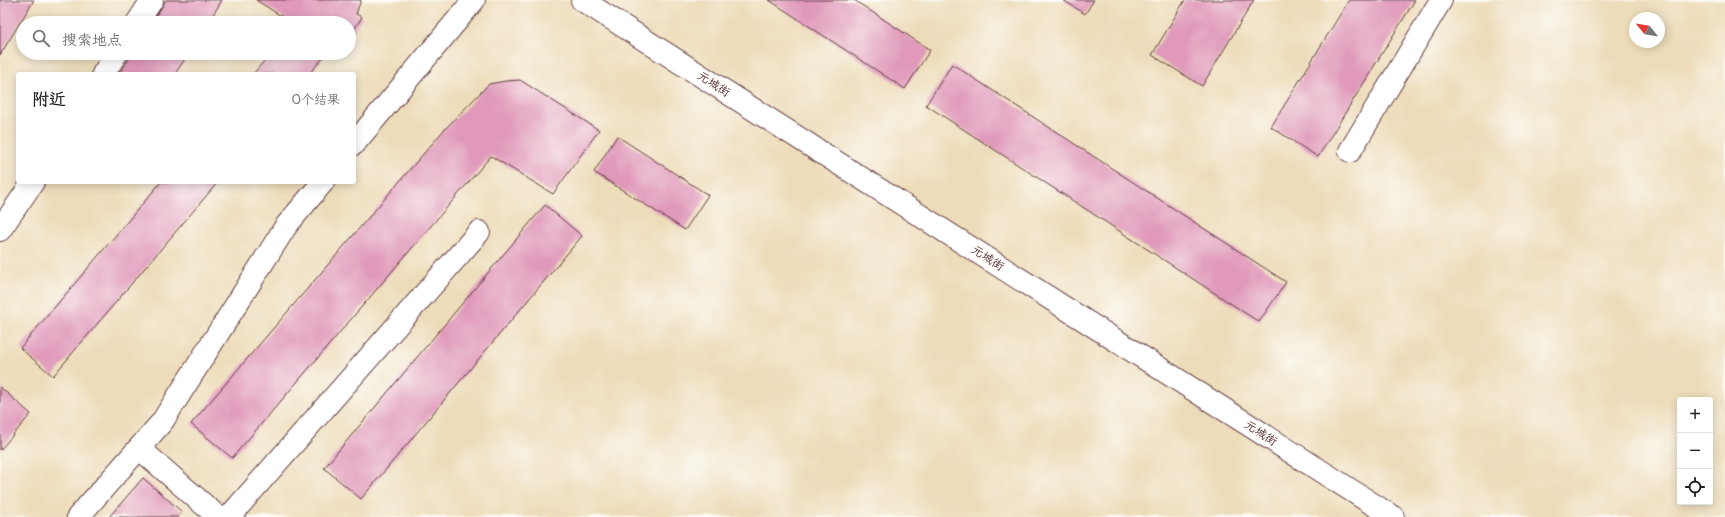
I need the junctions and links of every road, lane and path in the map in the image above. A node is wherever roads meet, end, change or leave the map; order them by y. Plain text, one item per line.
1 (152, 0) edge
2 (474, 0) edge
3 (582, 0) edge
4 (1441, 0) edge
5 (142, 16) edge
6 (112, 60) edge
7 (104, 72) edge
8 (356, 142) edge
9 (1350, 151) dead end
10 (31, 184) edge
11 (321, 184) edge
12 (0, 230) edge
13 (479, 232) dead end
14 (139, 448) junction
15 (78, 517) edge
16 (218, 517) edge
17 (229, 517) edge
18 (1393, 517) edge

1 - 5 street
2 - 8 street
3 - 18 street, 元城街
4 - 9 street
6 - 7 street
10 - 12 street
11 - 14 street
13 - 17 street
14 - 15 street
14 - 16 street

